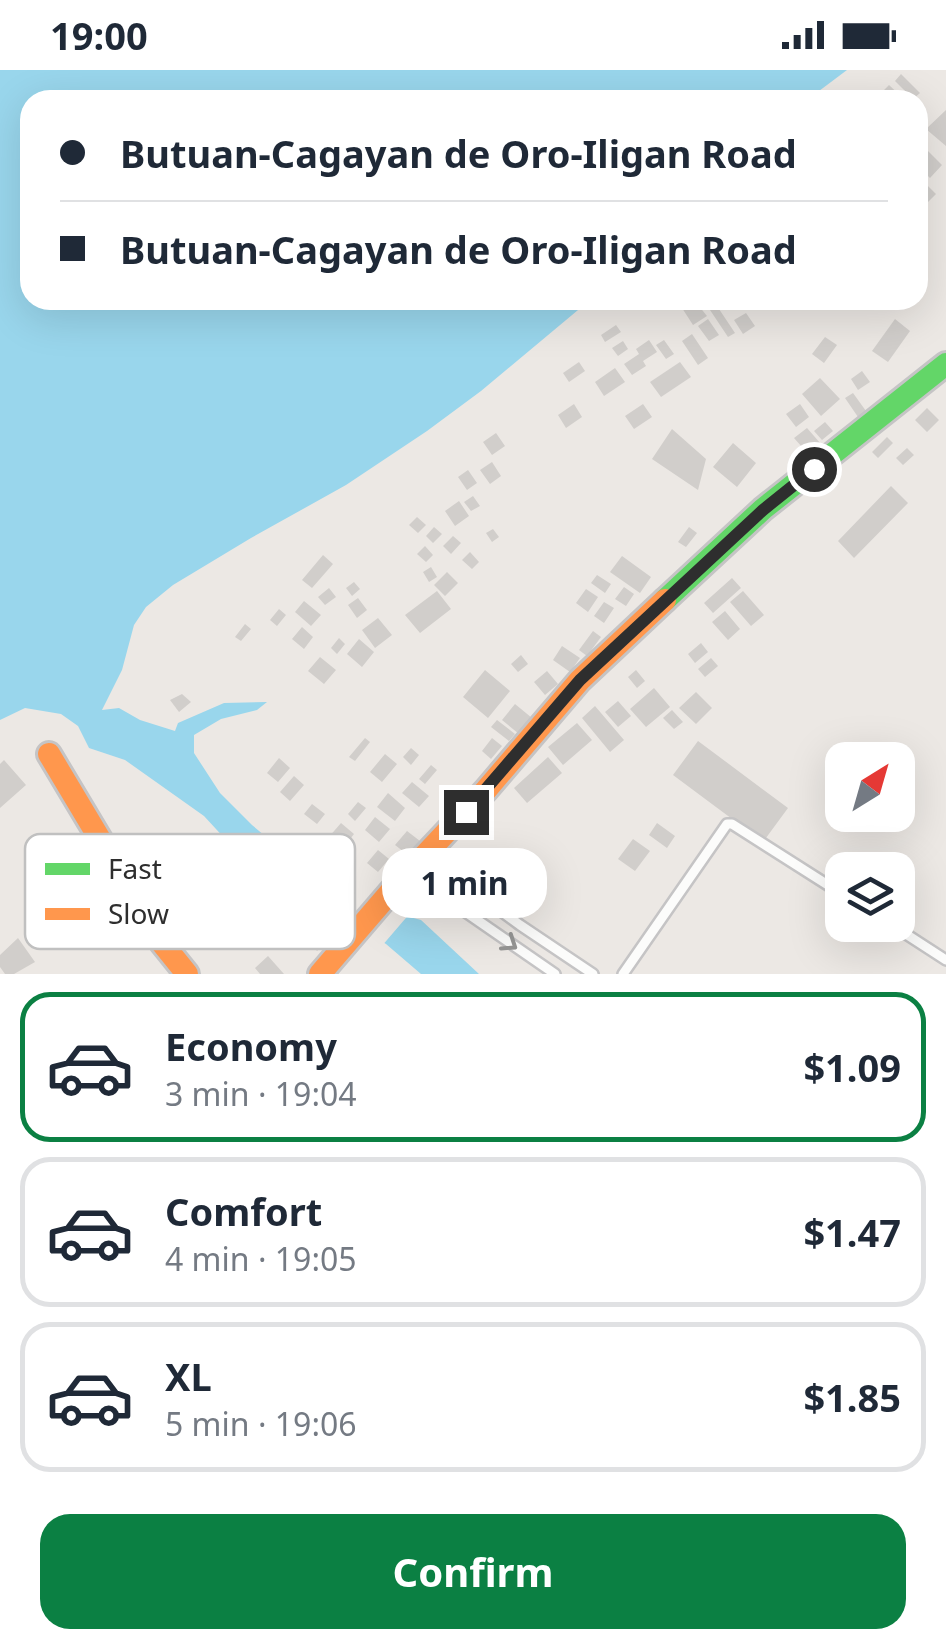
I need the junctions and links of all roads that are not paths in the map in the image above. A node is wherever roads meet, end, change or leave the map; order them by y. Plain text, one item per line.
1 (946, 364) edge
2 (49, 754) dead end
3 (97, 834) edge
4 (426, 855) junction
5 (401, 881) junction
6 (825, 883) edge
7 (355, 933) edge
8 (915, 940) edge
9 (167, 949) edge
10 (341, 949) edge
11 (946, 960) edge
12 (187, 974) edge
13 (320, 974) edge
14 (555, 974) edge
15 (593, 974) edge
16 (622, 974) edge

1 - 4 main road
2 - 3 main road
4 - 5 main road
4 - 15 lane
5 - 7 main road
5 -> 14 lane
6 - 16 lane
8 - 11 lane
9 - 12 main road
10 - 13 main road

